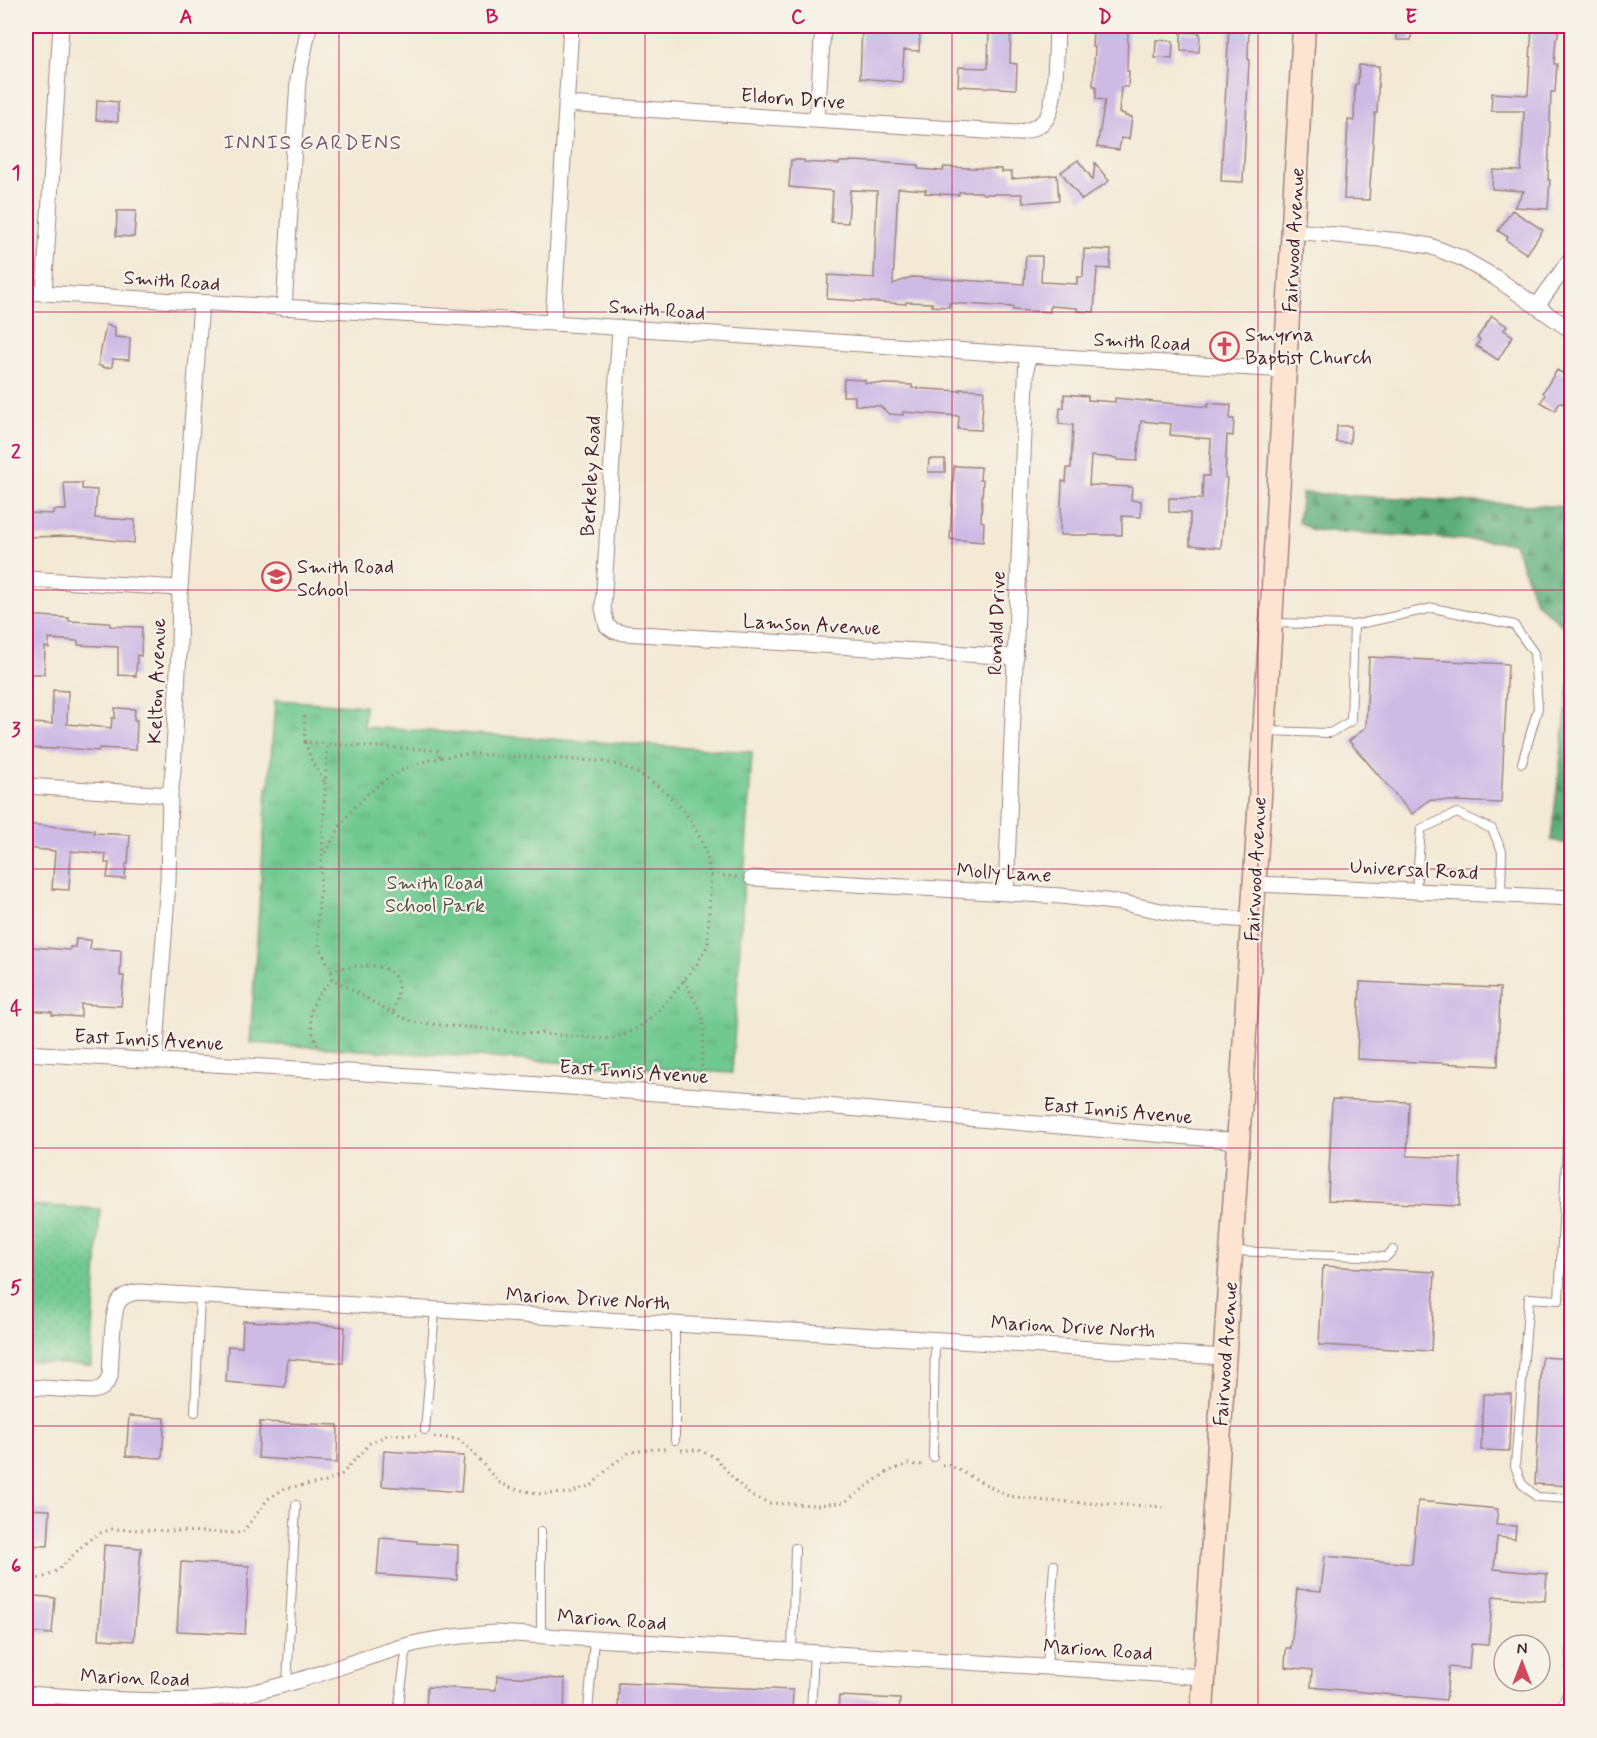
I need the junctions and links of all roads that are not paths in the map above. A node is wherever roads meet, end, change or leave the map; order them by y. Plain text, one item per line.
1 (61, 26) edge
2 (309, 26) edge
3 (571, 26) edge
4 (823, 26) edge
5 (1058, 26) edge
6 (1304, 26) edge
7 (566, 104) junction
8 (817, 120) junction
9 (1293, 231) junction
10 (1572, 257) edge
11 (26, 292) edge
12 (44, 293) junction
13 (201, 303) junction
14 (1537, 306) junction
15 (284, 308) junction
16 (553, 323) junction
17 (620, 328) junction
18 (1572, 331) edge
19 (1027, 355) junction
20 (1286, 370) junction
21 (26, 579) edge
22 (180, 588) junction
23 (1271, 623) junction
24 (1354, 625) junction
25 (607, 626) joint
26 (1016, 657) junction
27 (1264, 731) junction
28 (1522, 763) dead end
29 (26, 786) edge
30 (170, 795) junction
31 (752, 878) road end
32 (1254, 884) junction
33 (1416, 890) junction
34 (1006, 893) junction
35 (1501, 894) junction
36 (1572, 898) edge
37 (1252, 920) junction
38 (1572, 1047) edge
39 (26, 1053) edge
40 (155, 1061) junction
41 (1238, 1141) junction
42 (1394, 1250) dead end
43 (1232, 1251) junction
44 (200, 1296) junction
45 (435, 1310) junction
46 (675, 1324) junction
47 (935, 1339) junction
48 (1225, 1356) junction
49 (26, 1387) edge
50 (195, 1412) dead end
51 (425, 1430) dead end
52 (675, 1440) dead end
53 (933, 1461) road end
54 (1572, 1499) edge
55 (296, 1505) dead end
56 (541, 1531) dead end
57 (795, 1548) dead end
58 (1054, 1565) dead end
59 (1572, 1631) edge
60 (541, 1635) junction
61 (594, 1639) junction
62 (408, 1646) junction
63 (792, 1651) junction
64 (814, 1652) junction
65 (1047, 1666) junction
66 (1205, 1677) junction
67 (287, 1684) junction
68 (26, 1694) edge
69 (398, 1713) edge
70 (588, 1713) edge
71 (811, 1713) edge
72 (1202, 1713) edge
73 (1559, 1713) edge

1 - 12 street
2 - 15 street
3 - 7 street
4 - 8 street
5 - 8 street, Eldorn Drive
6 - 9 street, Fairwood Avenue
7 - 8 street, Eldorn Drive
7 - 16 street
9 - 14 street
9 - 20 street, Fairwood Avenue
10 - 14 street
11 - 12 street, Smith Road
12 - 13 street, Smith Road
13 - 15 street, Smith Road
13 - 22 street, Kelton Avenue
14 - 18 street
15 - 16 street, Smith Road
16 - 17 street, Smith Road
17 - 19 street, Smith Road
17 - 25 street, Berkeley Road
19 - 20 street, Smith Road
19 - 26 street, Ronald Drive
20 - 23 street, Fairwood Avenue
21 - 22 street
22 - 30 street, Kelton Avenue
23 - 24 lane
23 - 27 street, Fairwood Avenue
24 - 27 lane
24 - 28 lane
25 - 26 street, Lamson Avenue
26 - 34 street, Ronald Drive
27 - 32 street, Fairwood Avenue
29 - 30 street
30 - 40 street, Kelton Avenue
31 - 34 street, Molly Lane
32 - 33 street, Universal Road
32 - 37 street, Fairwood Avenue
33 - 35 street, Universal Road
33 - 35 lane
34 - 37 street, Molly Lane
35 - 36 street, Universal Road
37 - 41 street, Fairwood Avenue
38 - 54 lane
39 - 40 street, East Innis Avenue
40 - 41 street, East Innis Avenue
41 - 43 street, Fairwood Avenue
42 - 43 lane
43 - 48 street, Fairwood Avenue
44 - 45 street, Marion Drive North
44 - 49 street, Marion Drive North
44 - 50 lane
45 - 46 street, Marion Drive North
45 - 51 lane
46 - 47 street, Marion Drive North
46 - 52 lane
47 - 48 street, Marion Drive North
47 - 53 lane
48 - 66 street, Fairwood Avenue
55 - 67 lane
56 - 60 lane
57 - 63 lane
58 - 65 lane
59 - 73 lane
60 - 61 street, Marion Road
60 - 62 street, Marion Road
61 - 63 street, Marion Road
61 - 70 lane
62 - 67 street, Marion Road
62 - 69 lane
63 - 64 street, Marion Road
64 - 65 street, Marion Road
64 - 71 lane
65 - 66 street, Marion Road
66 - 72 street, Fairwood Avenue
67 - 68 street, Marion Road

